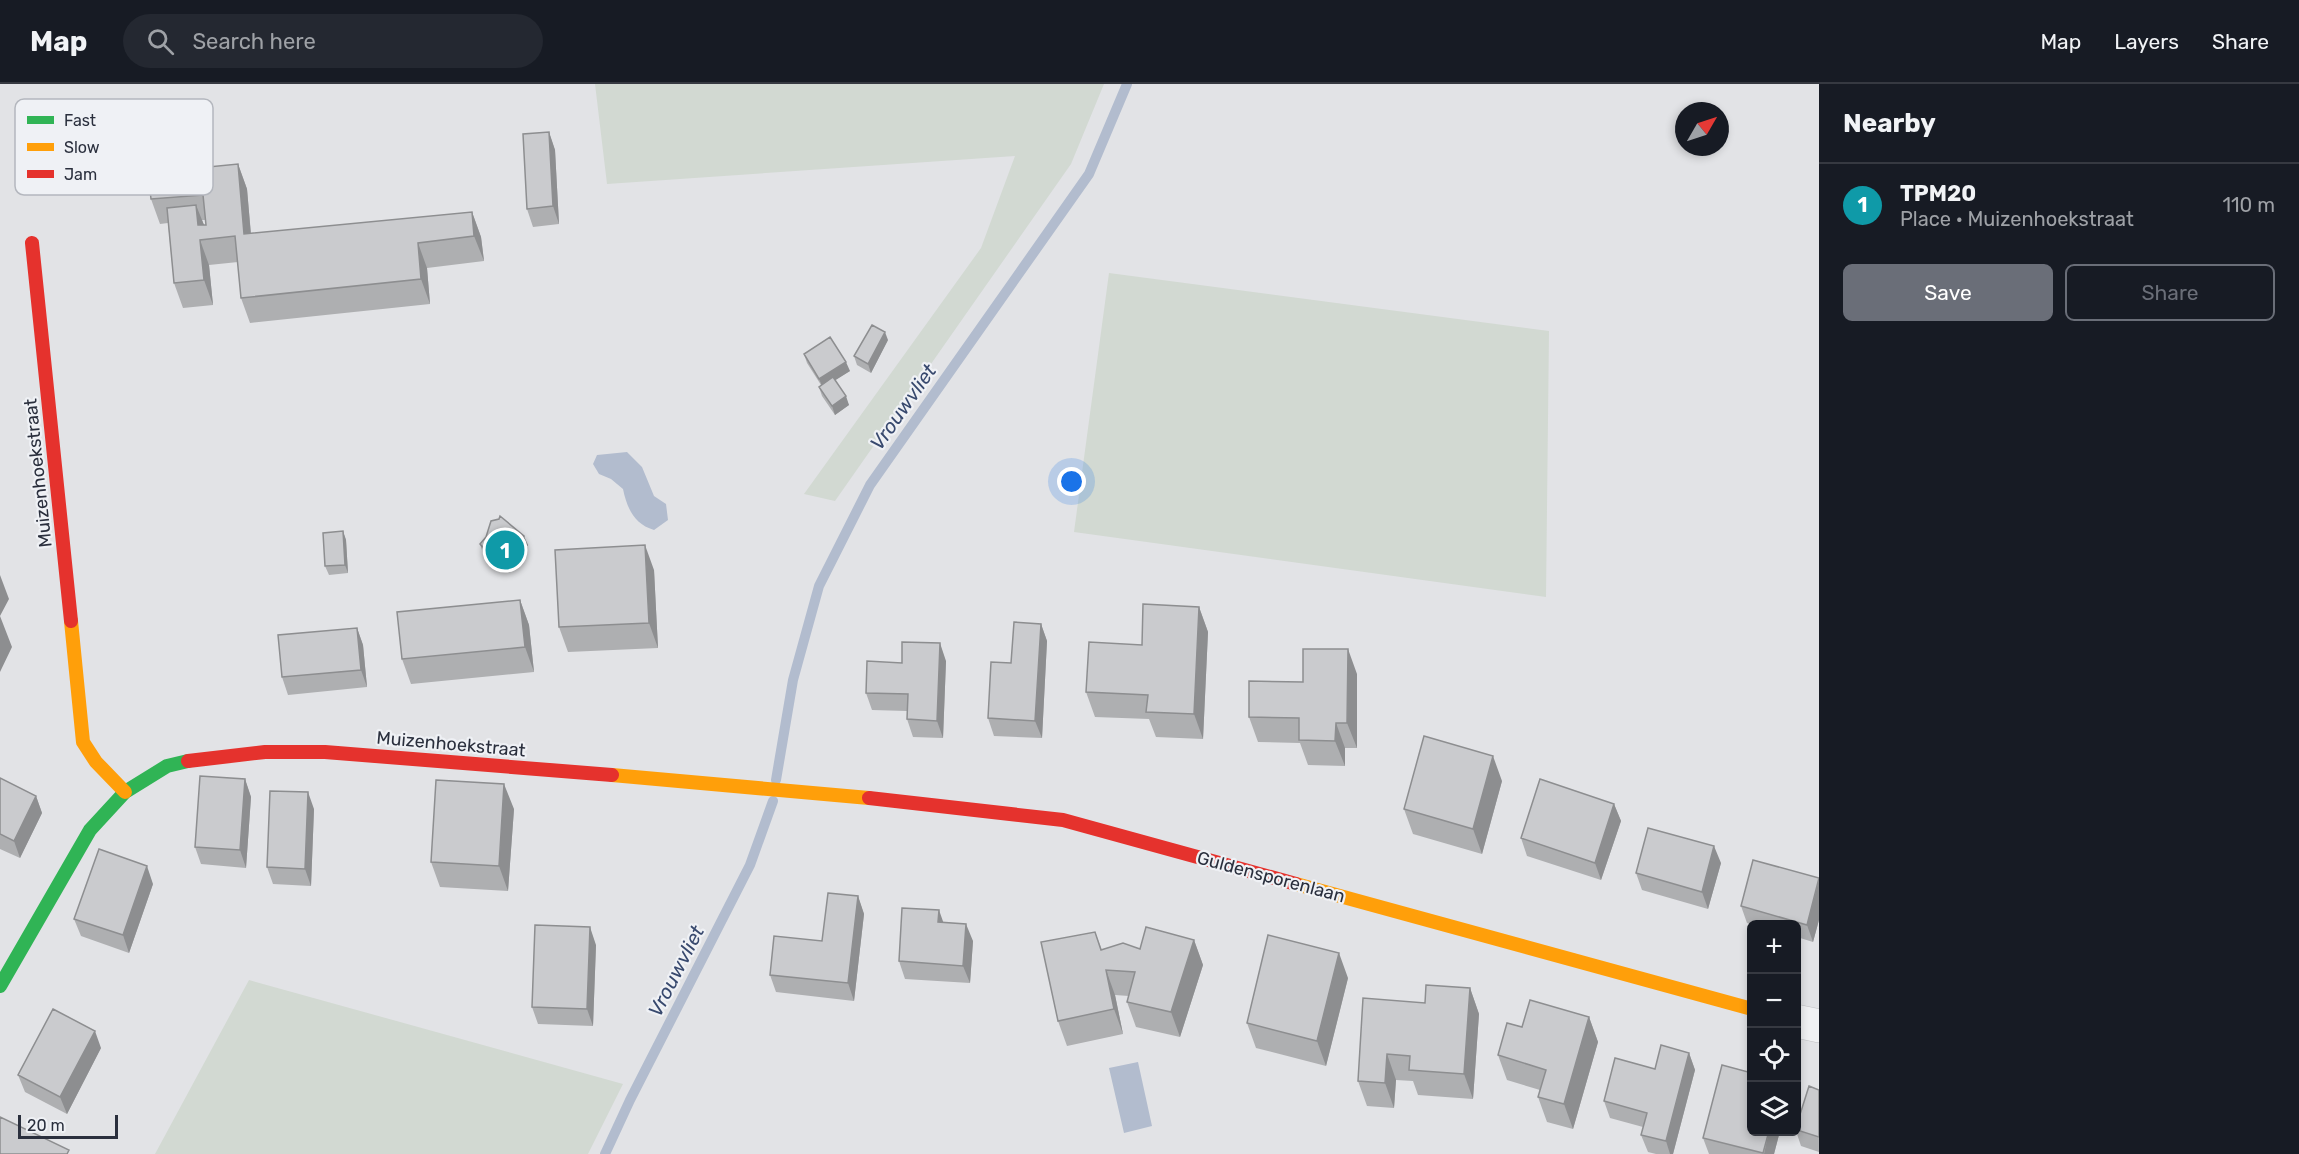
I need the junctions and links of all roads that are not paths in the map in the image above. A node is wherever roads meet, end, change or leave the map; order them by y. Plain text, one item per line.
1 (32, 243) dead end
2 (781, 790) joint
3 (125, 792) junction
4 (0, 986) edge
5 (1747, 1008) edge
6 (1801, 1022) edge
7 (1819, 1026) edge

1 - 3 street, Muizenhoekstraat
2 - 3 street, Muizenhoekstraat
2 - 5 street, Guldensporenlaan
3 - 4 street, Muizenhoekstraat
6 - 7 street

